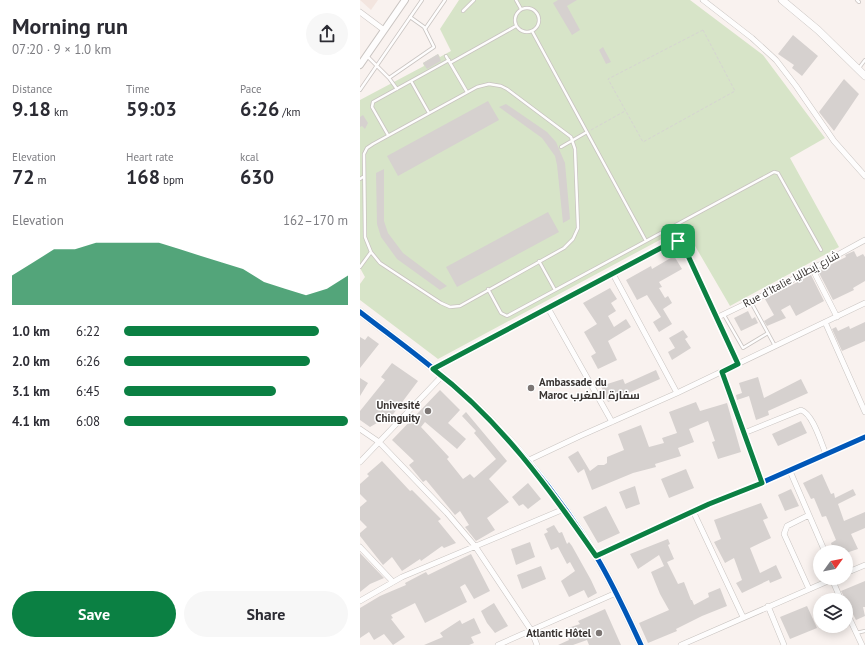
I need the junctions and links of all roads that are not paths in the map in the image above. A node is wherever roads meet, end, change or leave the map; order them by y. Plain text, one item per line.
1 (405, 0) edge
2 (422, 0) edge
3 (445, 0) edge
4 (474, 0) edge
5 (516, 0) edge
6 (703, 0) edge
7 (782, 0) edge
8 (521, 9) junction
9 (463, 11) dead end
10 (360, 12) edge
11 (410, 17) junction
12 (516, 26) junction
13 (425, 29) junction
14 (384, 30) junction
15 (532, 32) junction
16 (366, 55) junction
17 (446, 56) dead end
18 (865, 60) edge
19 (450, 61) junction
20 (360, 65) edge
21 (377, 65) junction
22 (859, 69) junction
23 (865, 76) edge
24 (389, 78) junction
25 (411, 81) junction
26 (398, 89) junction
27 (360, 90) edge
28 (467, 92) junction
29 (429, 113) junction
30 (587, 132) junction
31 (388, 136) junction
32 (573, 140) junction
33 (561, 147) dead end
34 (865, 176) edge
35 (364, 177) junction
36 (360, 179) edge
37 (865, 240) edge
38 (646, 241) junction
39 (821, 250) dead end
40 (370, 252) junction
41 (539, 261) junction
42 (360, 267) edge
43 (812, 268) junction
44 (613, 274) junction
45 (488, 289) junction
46 (555, 290) junction
47 (751, 301) junction
48 (865, 303) edge
49 (548, 308) junction
50 (360, 312) edge
51 (724, 315) junction
52 (837, 316) junction
53 (716, 318) junction
54 (825, 322) junction
55 (768, 333) junction
56 (775, 346) junction
57 (738, 364) junction
58 (433, 369) junction
59 (722, 372) junction
60 (442, 376) junction
61 (677, 393) junction
62 (865, 412) edge
63 (612, 422) junction
64 (360, 429) edge
65 (744, 433) junction
66 (865, 437) edge
67 (379, 442) junction
68 (826, 454) junction
69 (527, 461) junction
70 (360, 462) edge
71 (790, 470) junction
72 (762, 483) junction
73 (564, 509) junction
74 (693, 511) junction
75 (809, 515) junction
76 (822, 545) edge
77 (475, 546) junction
78 (360, 547) edge
79 (596, 556) junction
80 (865, 565) edge
81 (853, 570) edge
82 (393, 582) junction
83 (819, 585) edge
84 (809, 589) junction
85 (616, 594) junction
86 (360, 601) edge
87 (768, 606) junction
88 (743, 617) junction
89 (853, 627) edge
90 (531, 630) junction
91 (865, 631) edge
92 (856, 634) junction
93 (498, 645) edge
94 (537, 645) edge
95 (641, 645) edge
96 (681, 645) edge
97 (784, 645) edge
98 (862, 645) edge

1 - 14 street
2 - 11 lane
3 - 13 lane
4 - 9 lane
5 - 8 lane
6 - 34 street
7 - 22 main road
8 - 12 lane
8 - 15 lane
10 - 14 street
11 - 13 lane
11 - 21 lane
12 - 15 lane
12 - 19 lane
13 - 24 lane
14 - 16 street
15 - 30 lane
16 - 20 street
16 - 21 lane
17 - 19 lane
18 - 22 lane
19 - 25 lane
19 - 28 lane
21 - 24 lane
21 - 27 lane
22 - 23 main road
24 - 26 lane
25 - 26 lane
25 - 29 lane
26 - 31 lane
28 - 29 lane
28 - 32 lane
29 - 31 lane
30 - 32 lane
30 - 38 lane
31 - 35 lane
32 - 33 lane
32 - 41 lane
35 - 36 lane
35 - 40 lane
37 - 43 street, Rue d'Italie شارع إيطاليا
38 - 39 lane
38 - 46 lane
40 - 42 lane
40 - 45 lane
41 - 45 lane
41 - 46 lane
43 - 47 street, Rue d'Italie شارع إيطاليا
43 - 52 street
44 - 49 street
44 - 53 street
44 - 61 street
45 - 46 lane
47 - 51 street, Rue d'Italie شارع إيطاليا
47 - 55 lane
48 - 52 street
49 - 58 street
49 - 63 street
50 - 58 street
51 - 53 street, Rue d'Italie شارع إيطاليا
51 - 55 lane
52 - 54 street
53 - 57 street
54 - 56 street
54 - 62 street
55 - 56 lane
56 - 57 street
57 - 59 street
58 - 60 street
59 - 61 street
59 - 65 street
60 - 67 street
60 - 69 street
61 - 63 street
63 - 69 street
64 - 67 street
65 - 68 street
65 - 72 street
66 - 68 street
67 - 70 street
67 - 77 street
68 - 71 street
69 - 73 street
71 - 72 street
71 - 75 street
72 - 74 street
73 - 77 street
73 - 79 street
74 - 79 street
74 - 88 street
75 - 76 street
75 - 84 street
77 - 82 street
77 - 90 street
78 - 82 street
79 - 85 street
80 - 81 street
82 - 86 street
83 - 84 street
84 - 87 street
85 - 90 street
85 - 95 street
87 - 88 street
87 - 97 street
88 - 96 street
89 - 92 street
90 - 93 street
90 - 94 street
91 - 92 lane
92 - 98 street

